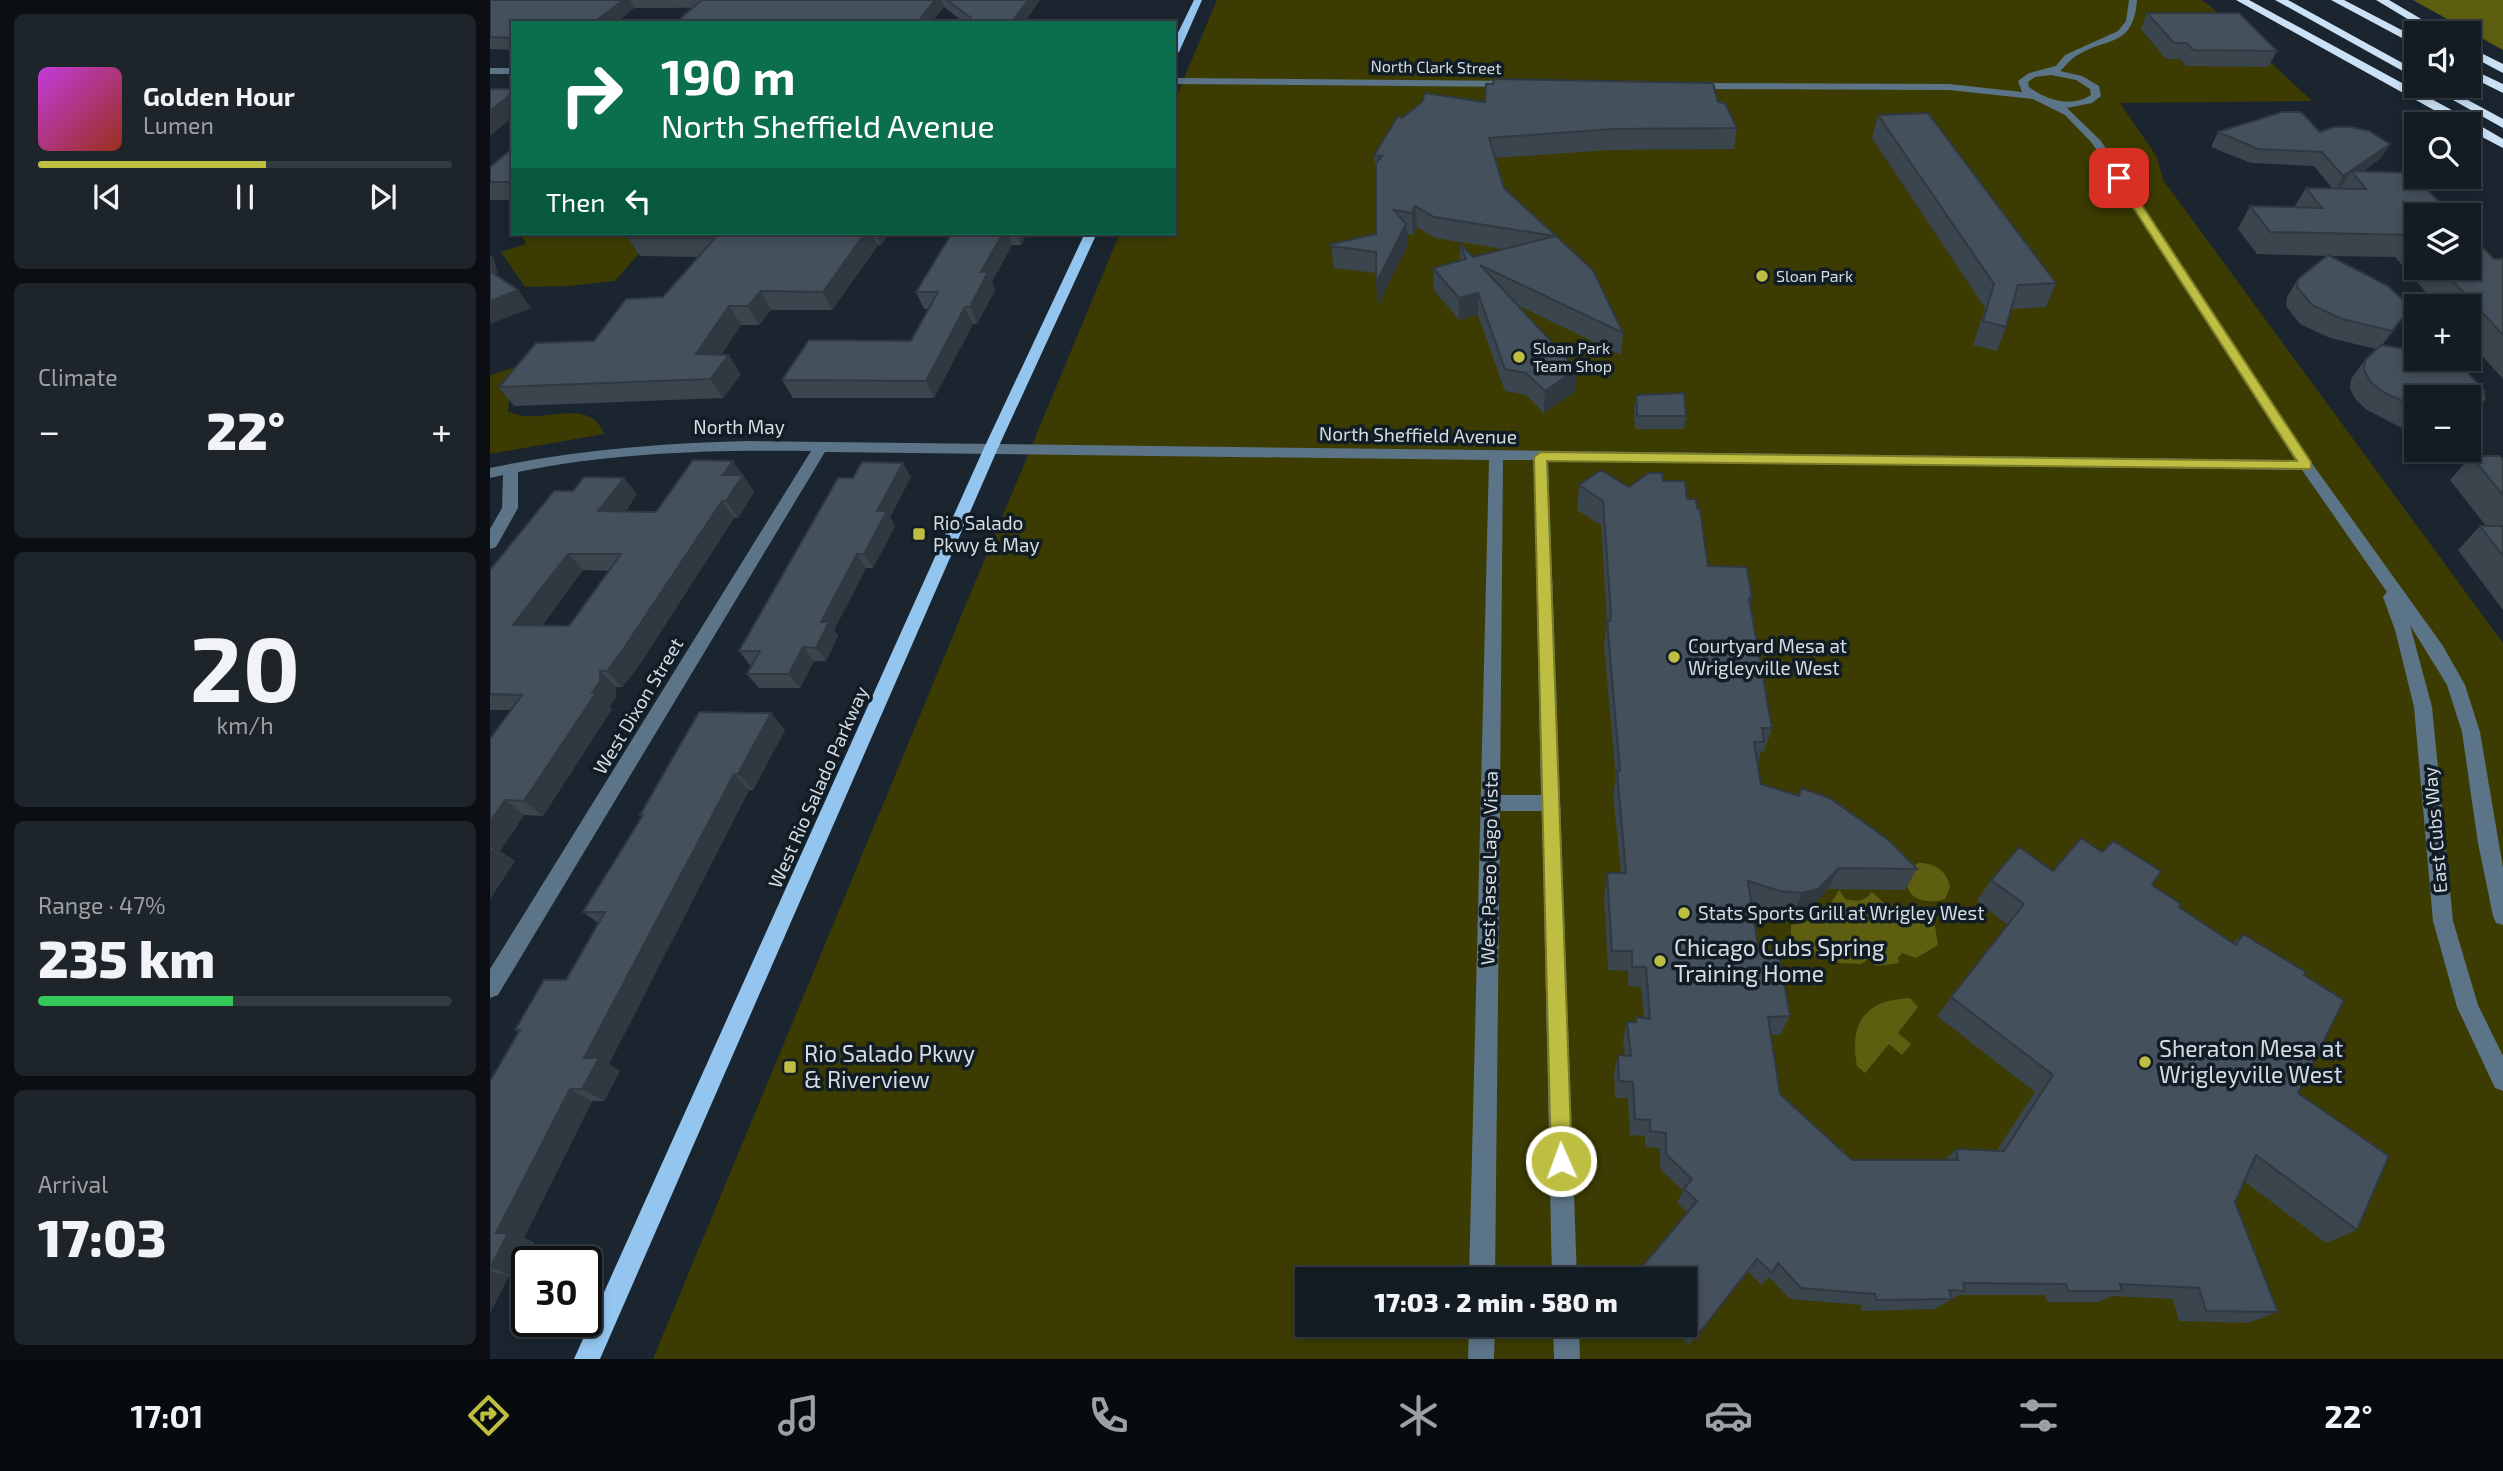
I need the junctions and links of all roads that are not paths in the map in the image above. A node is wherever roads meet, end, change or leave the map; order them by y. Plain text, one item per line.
1 (1198, 0) edge
2 (2133, 0) edge
3 (2241, 0) edge
4 (2280, 0) edge
5 (2336, 0) edge
6 (2381, 0) edge
7 (2418, 21) edge
8 (2404, 36) edge
9 (1176, 48) edge
10 (2080, 53) junction
11 (2481, 57) edge
12 (2404, 69) edge
13 (2503, 69) edge
14 (490, 71) edge
15 (511, 71) edge
16 (2051, 72) junction
17 (2481, 77) edge
18 (2080, 78) junction
19 (1176, 81) edge
20 (2023, 81) junction
21 (1526, 84) edge
22 (1678, 86) edge
23 (1949, 87) junction
24 (2503, 89) edge
25 (2035, 96) junction
26 (2456, 98) edge
27 (2046, 100) junction
28 (2088, 102) junction
29 (2445, 112) edge
30 (2503, 124) edge
31 (2481, 132) edge
32 (2096, 141) junction
33 (2503, 144) edge
34 (1090, 235) edge
35 (821, 446) junction
36 (991, 448) junction
37 (1496, 456) junction
38 (1541, 457) junction
39 (2306, 466) junction
40 (510, 468) junction
41 (490, 473) edge
42 (490, 542) edge
43 (2383, 574) junction
44 (1490, 803) junction
45 (1550, 803) junction
46 (2503, 916) edge
47 (490, 988) edge
48 (2503, 1080) edge
49 (1482, 1267) edge
50 (1564, 1267) edge
51 (1482, 1337) edge
52 (1566, 1337) edge
53 (587, 1359) edge
54 (1481, 1359) edge
55 (1567, 1359) edge

1 - 9 main road
2 - 10 street
3 - 29 highway
4 - 12 highway
5 - 8 highway
6 - 7 highway
10 - 16 street
10 - 18 street
11 - 13 highway
14 - 15 street
16 - 18 street
16 - 20 street
17 - 24 highway
18 - 28 street
19 - 21 street, North Clark Street
20 - 23 street
20 - 25 street
22 - 23 street
23 - 25 street
25 - 27 street
26 - 30 highway
27 - 28 street
27 - 32 street
28 - 32 street
31 - 33 highway
32 - 39 street, East Cubs Way
34 - 36 main road, West Rio Salado Parkway
35 - 36 street, North May
35 - 40 street, North May
35 - 47 street, West Dixon Street
36 - 37 street, North Sheffield Avenue
36 - 53 main road, West Rio Salado Parkway
37 - 38 street, North Sheffield Avenue
37 - 44 street, West Paseo Lago Vista
38 - 39 street, North Sheffield Avenue
38 - 45 street
39 - 43 street, East Cubs Way
40 - 41 street, North May
40 - 42 street
43 - 46 street, East Cubs Way
43 - 48 street, East Cubs Way
44 - 45 street
44 - 49 street, West Paseo Lago Vista
45 - 50 street
51 - 54 street
52 - 55 street

